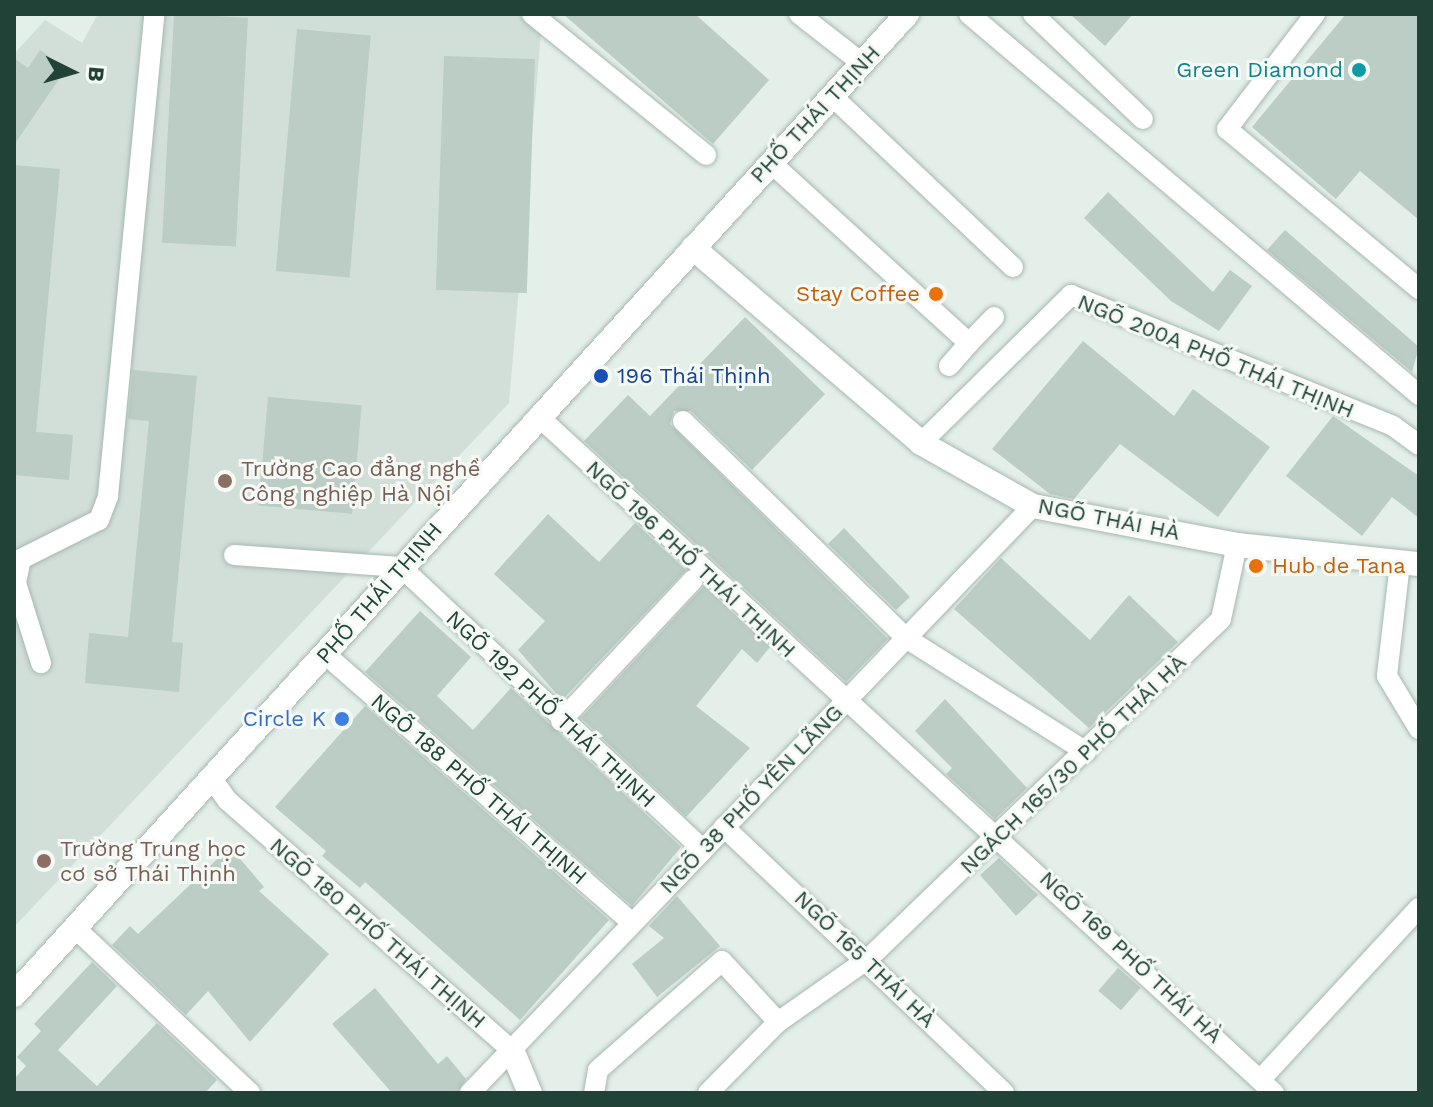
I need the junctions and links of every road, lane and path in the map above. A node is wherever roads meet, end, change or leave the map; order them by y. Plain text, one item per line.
1 (154, 14) edge
2 (532, 14) edge
3 (799, 14) edge
4 (907, 14) edge
5 (969, 14) edge
6 (1033, 14) edge
7 (1315, 14) edge
8 (862, 63) junction
9 (832, 96) junction
10 (1143, 119) dead end
11 (706, 155) dead end
12 (770, 162) junction
13 (693, 248) junction
14 (1013, 267) dead end
15 (1419, 289) edge
16 (994, 317) dead end
17 (969, 343) junction
18 (949, 366) dead end
19 (1419, 395) edge
20 (538, 416) junction
21 (683, 421) dead end
22 (921, 443) junction
23 (1419, 445) edge
24 (1033, 506) junction
25 (1237, 545) junction
26 (234, 555) dead end
27 (18, 556) edge
28 (1410, 564) edge
29 (401, 567) junction
30 (693, 580) dead end
31 (906, 638) junction
32 (325, 654) junction
33 (41, 663) dead end
34 (844, 703) junction
35 (561, 721) junction
36 (1419, 729) edge
37 (1086, 752) junction
38 (212, 779) junction
39 (724, 827) junction
40 (1001, 836) junction
41 (702, 849) junction
42 (1419, 908) edge
43 (632, 923) junction
44 (75, 928) junction
45 (868, 959) junction
46 (14, 995) edge
47 (778, 1022) junction
48 (512, 1050) junction
49 (1268, 1086) edge
50 (250, 1093) edge
51 (470, 1093) edge
52 (530, 1093) edge
53 (594, 1093) edge
54 (708, 1093) edge
55 (1004, 1093) edge

1 - 27 lane
2 - 11 lane
3 - 8 lane
4 - 8 street, PHỐ THÁI THỊNH
5 - 19 lane
6 - 10 lane
7 - 15 lane
8 - 9 street, PHỐ THÁI THỊNH
9 - 12 street, PHỐ THÁI THỊNH
9 - 14 lane
12 - 13 street, PHỐ THÁI THỊNH
12 - 17 lane
13 - 20 street, PHỐ THÁI THỊNH
13 - 22 street, NGÕ THÁI HÀ
16 - 17 lane
17 - 18 lane
20 - 29 street, PHỐ THÁI THỊNH
20 - 34 lane, NGÕ 196 PHỐ THÁI THỊNH
21 - 31 lane
22 - 23 lane, NGÕ 200A PHỐ THÁI THỊNH
22 - 24 street, NGÕ THÁI HÀ
24 - 25 street, NGÕ THÁI HÀ
24 - 31 lane, NGÕ 38 PHỐ YÊN LÃNG
25 - 28 street, NGÕ THÁI HÀ
25 - 37 lane, NGÁCH 165/30 PHỐ THÁI HÀ
26 - 29 lane
27 - 33 lane
28 - 36 lane
29 - 32 street, PHỐ THÁI THỊNH
29 - 35 lane, NGÕ 192 PHỐ THÁI THỊNH
30 - 35 lane
31 - 34 lane, NGÕ 38 PHỐ YÊN LÃNG
31 - 37 lane
32 - 38 street, PHỐ THÁI THỊNH
32 - 43 lane, NGÕ 188 PHỐ THÁI THỊNH
34 - 39 lane, NGÕ 38 PHỐ YÊN LÃNG
34 - 40 lane, NGÕ 196 PHỐ THÁI THỊNH
35 - 41 lane, NGÕ 192 PHỐ THÁI THỊNH
37 - 40 lane, NGÁCH 165/30 PHỐ THÁI HÀ
38 - 44 street, PHỐ THÁI THỊNH
38 - 48 lane, NGÕ 180 PHỐ THÁI THỊNH
39 - 41 lane, NGÕ 38 PHỐ YÊN LÃNG
39 - 45 lane, NGÕ 165 THÁI HÀ
40 - 45 lane, NGÁCH 165/30 PHỐ THÁI HÀ
40 - 49 lane, NGÕ 169 PHỐ THÁI HÀ
41 - 43 lane, NGÕ 38 PHỐ YÊN LÃNG
42 - 49 lane
43 - 48 lane, NGÕ 38 PHỐ YÊN LÃNG
44 - 46 street, PHỐ THÁI THỊNH
44 - 50 lane
45 - 47 lane, NGÁCH 165/30 PHỐ THÁI HÀ
45 - 55 lane, NGÕ 165 THÁI HÀ
47 - 53 lane
47 - 54 lane, NGÁCH 165/30 PHỐ THÁI HÀ
48 - 51 lane, NGÕ 38 PHỐ YÊN LÃNG
48 - 52 street

